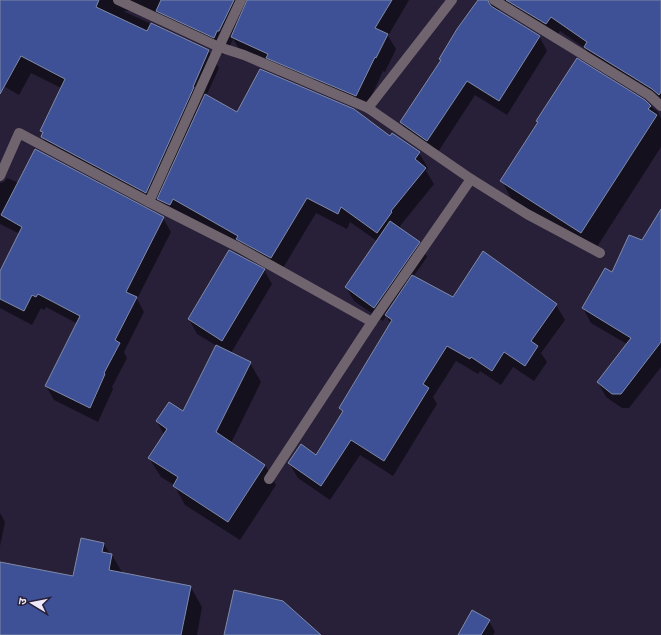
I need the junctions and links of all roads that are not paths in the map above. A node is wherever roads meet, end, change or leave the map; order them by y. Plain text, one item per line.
1 (118, 0) edge
2 (241, 0) edge
3 (452, 0) edge
4 (494, 0) edge
5 (218, 46) junction
6 (661, 106) edge
7 (368, 108) junction
8 (0, 176) edge
9 (472, 179) junction
10 (149, 202) junction
11 (600, 253) dead end
12 (372, 322) junction
13 (269, 479) dead end

1 - 5 street
2 - 5 street
3 - 7 street
4 - 6 street
5 - 7 street
5 - 10 street
7 - 9 street
8 - 10 street
9 - 11 street
9 - 12 street
10 - 12 street
12 - 13 street

